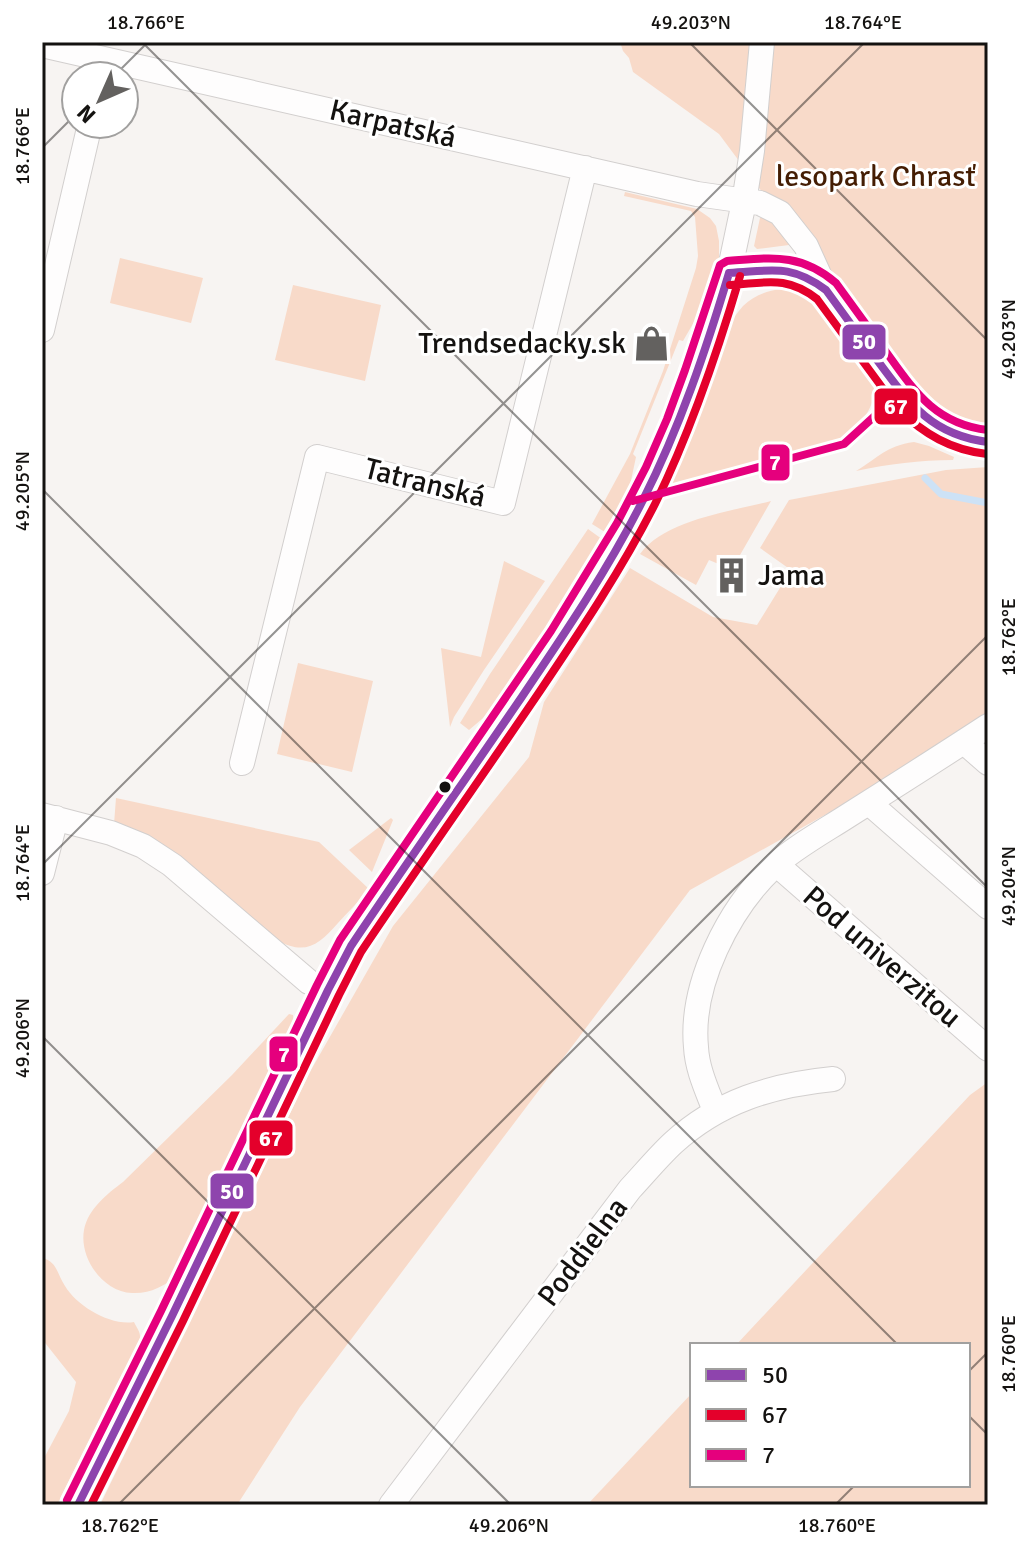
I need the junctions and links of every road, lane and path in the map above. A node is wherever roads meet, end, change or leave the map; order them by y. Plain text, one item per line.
1 (762, 42) edge
2 (42, 45) edge
3 (82, 60) edge
4 (140, 76) edge
5 (86, 140) edge
6 (585, 168) junction
7 (744, 202) junction
8 (729, 273) junction
9 (826, 290) junction
10 (42, 330) edge
11 (988, 442) edge
12 (988, 726) edge
13 (964, 742) junction
14 (242, 763) dead end
15 (988, 763) edge
16 (869, 803) junction
17 (49, 816) edge
18 (776, 864) junction
19 (42, 873) edge
20 (988, 907) edge
21 (328, 990) junction
22 (988, 1049) edge
23 (833, 1079) dead end
24 (715, 1111) junction
25 (78, 1505) edge
26 (391, 1505) edge

1 - 7 street
2 - 3 street, Karpatská
4 - 6 street, Karpatská
5 - 10 street
6 - 7 street, Karpatská
6 - 14 street, Tatranská
7 - 8 street
7 - 9 street, Karpatská
8 - 9 street
8 - 21 street
9 - 11 street
12 - 13 street, Pod univerzitou
13 - 15 street
13 - 16 street, Pod univerzitou
16 - 18 street, Pod univerzitou
16 - 20 street
17 - 19 street
17 - 21 street
18 - 22 street, Pod univerzitou
18 - 24 street, Pod univerzitou
21 - 25 street
23 - 24 street, Poddielna
24 - 26 street, Poddielna

